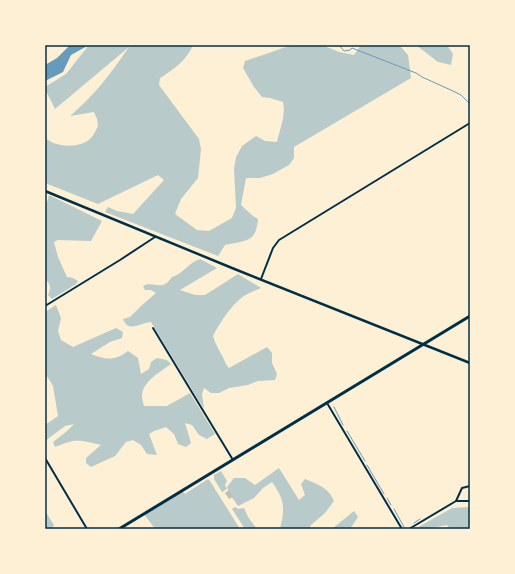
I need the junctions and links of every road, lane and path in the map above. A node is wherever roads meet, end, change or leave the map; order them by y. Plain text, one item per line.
1 (470, 123) edge
2 (45, 191) edge
3 (155, 236) junction
4 (261, 279) junction
5 (45, 306) edge
6 (470, 316) edge
7 (153, 328) dead end
8 (424, 345) junction
9 (470, 363) edge
10 (327, 403) junction
11 (45, 458) edge
12 (233, 460) junction
13 (470, 486) edge
14 (456, 501) junction
15 (470, 501) edge
16 (87, 529) edge
17 (119, 529) edge
18 (402, 529) edge
19 (408, 529) edge

1 - 4 street
2 - 3 street
3 - 4 street
3 - 5 street
4 - 8 street
6 - 8 main road
7 - 12 street
8 - 9 street
8 - 10 main road
10 - 12 main road
10 - 18 street
11 - 16 street
12 - 17 main road
13 - 14 street
14 - 15 street
14 - 19 street

